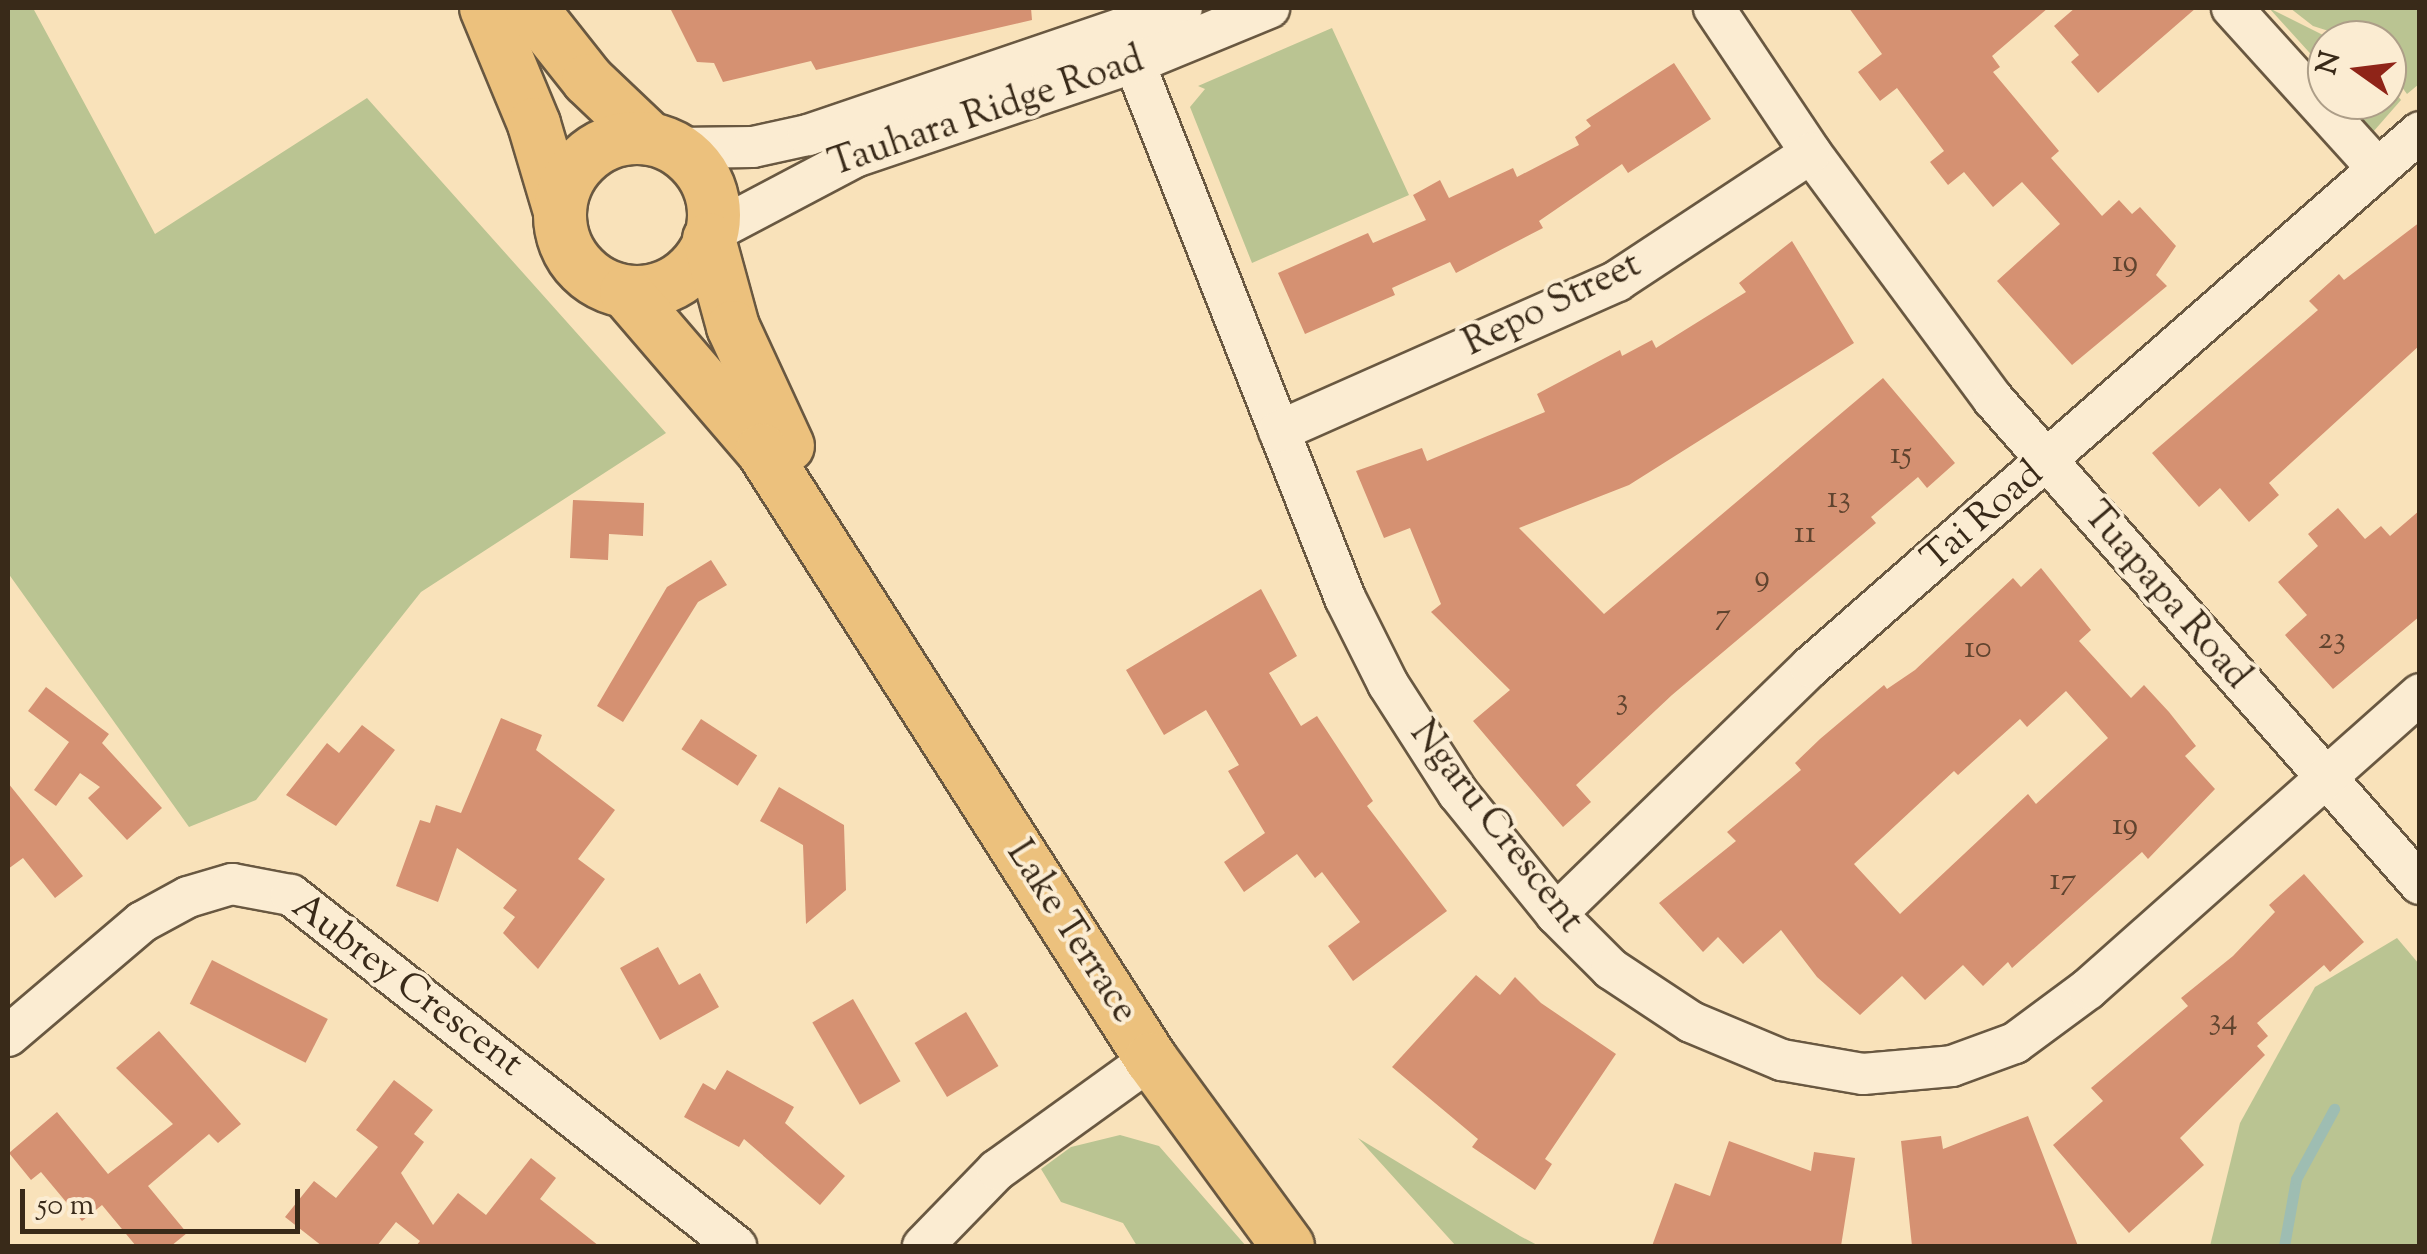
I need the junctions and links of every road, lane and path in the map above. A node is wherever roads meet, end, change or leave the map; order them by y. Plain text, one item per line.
1 (486, 8) edge
2 (531, 8) edge
3 (1182, 8) edge
4 (1268, 8) edge
5 (1714, 8) edge
6 (2232, 8) edge
7 (1134, 62) junction
8 (2420, 132) edge
9 (663, 143) junction
10 (1811, 153) junction
11 (2378, 169) junction
12 (560, 212) junction
13 (710, 236) junction
14 (626, 292) junction
15 (1279, 430) junction
16 (2048, 463) junction
17 (869, 609) junction
18 (2420, 694) edge
19 (2325, 780) junction
20 (2420, 884) edge
21 (1556, 914) junction
22 (8, 1036) edge
23 (1151, 1059) junction
24 (736, 1246) edge
25 (924, 1246) edge
26 (1288, 1246) edge

1 - 12 main road
2 - 9 main road
3 - 9 street, Tauhara Ridge Road
4 - 7 street, Tauhara Ridge Road
5 - 10 street, Tuapapa Road
6 - 11 street
7 - 13 street, Tauhara Ridge Road
7 - 15 street, Ngaru Crescent
8 - 11 street, Tai Road
9 - 12 main road
9 - 13 main road
10 - 15 street, Repo Street
10 - 16 street, Tuapapa Road
11 - 16 street, Tai Road
12 - 14 main road
13 - 14 main road
13 - 17 main road, Lake Terrace
14 - 17 main road, Lake Terrace
15 - 21 street, Ngaru Crescent
16 - 19 street, Tuapapa Road
16 - 21 street, Tai Road
17 - 23 main road, Lake Terrace
18 - 19 street, Ngaru Crescent
19 - 20 street, Tuapapa Road
19 - 21 street, Ngaru Crescent
22 - 24 street, Aubrey Crescent
23 - 25 street
23 - 26 main road, Lake Terrace

